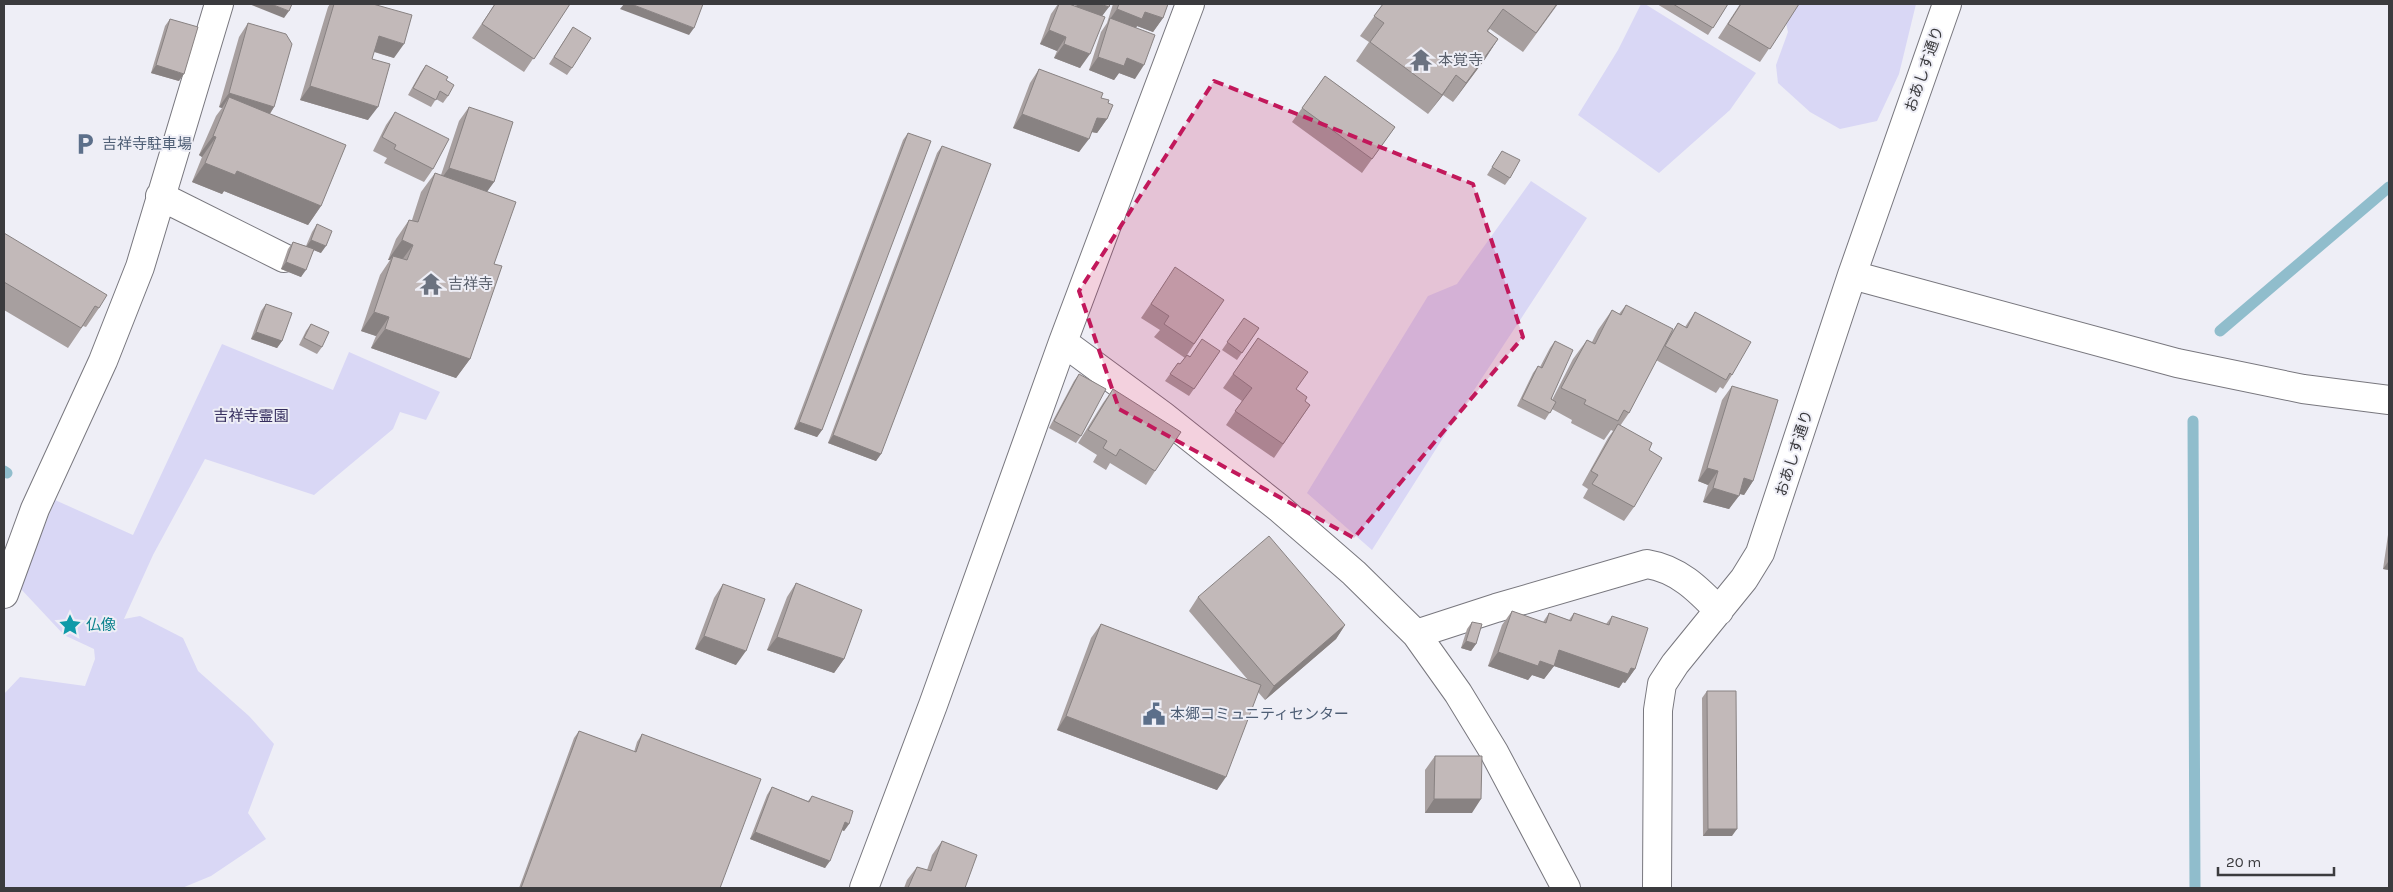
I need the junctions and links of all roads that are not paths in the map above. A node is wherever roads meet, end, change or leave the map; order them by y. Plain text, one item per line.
1 (219, 4) edge
2 (1190, 4) edge
3 (1947, 4) edge
4 (160, 196) junction
5 (284, 258) dead end
6 (1852, 275) junction
7 (1063, 342) junction
8 (2389, 400) edge
9 (4, 594) edge
10 (1719, 611) junction
11 (1416, 634) junction
12 (864, 888) edge
13 (1566, 888) edge
14 (1656, 888) edge

1 - 4 street
2 - 7 street
3 - 6 street, おあしす通り
4 - 5 street
4 - 9 street
6 - 8 street
6 - 10 street, おあしす通り
7 - 11 street
7 - 12 street
10 - 11 street
10 - 14 street, おあしす通り
11 - 13 street

